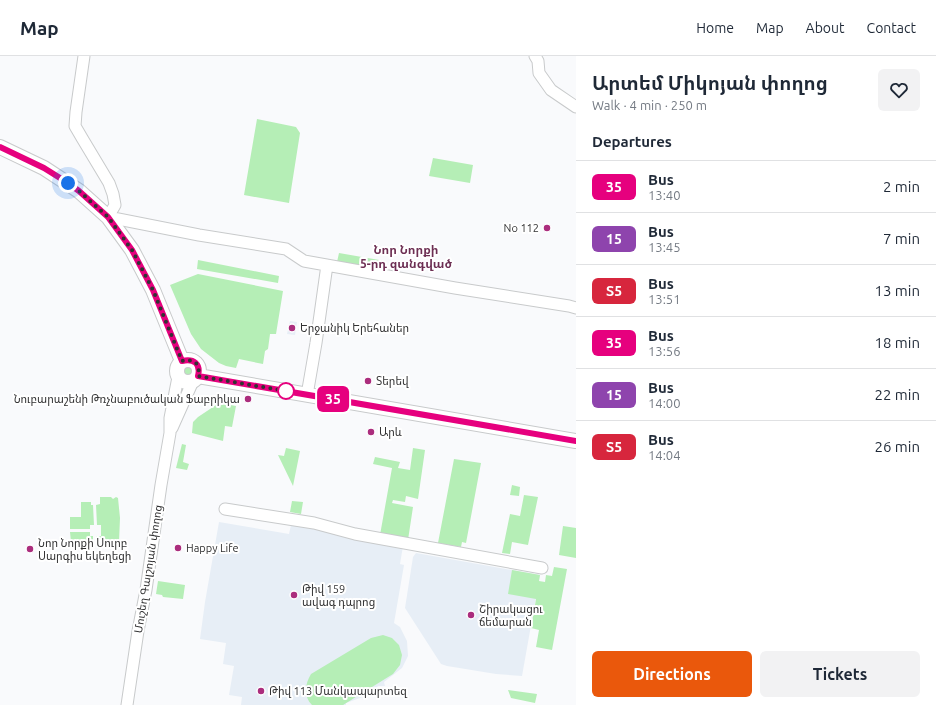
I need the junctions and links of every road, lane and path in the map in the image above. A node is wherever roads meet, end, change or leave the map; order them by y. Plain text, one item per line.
1 (84, 56) edge
2 (535, 56) edge
3 (576, 107) edge
4 (0, 147) edge
5 (108, 217) junction
6 (327, 265) junction
7 (576, 308) edge
8 (182, 361) junction
9 (178, 377) junction
10 (195, 378) junction
11 (307, 395) junction
12 (170, 433) junction
13 (576, 441) edge
14 (225, 509) dead end
15 (542, 568) dead end
16 (127, 705) edge

1 - 5 street
2 - 3 street
4 - 5 main road
5 - 6 street
5 - 8 main road
6 - 7 street
6 - 11 street
8 - 9 main road
8 - 10 main road
9 - 10 main road
9 - 12 street, Մուշեղ Գալշոյան փողոց
10 - 11 main road
10 - 12 street, Մուշեղ Գալշոյան փողոց
11 - 13 main road
12 - 16 street, Մուշեղ Գալշոյան փողոց
14 - 15 street

